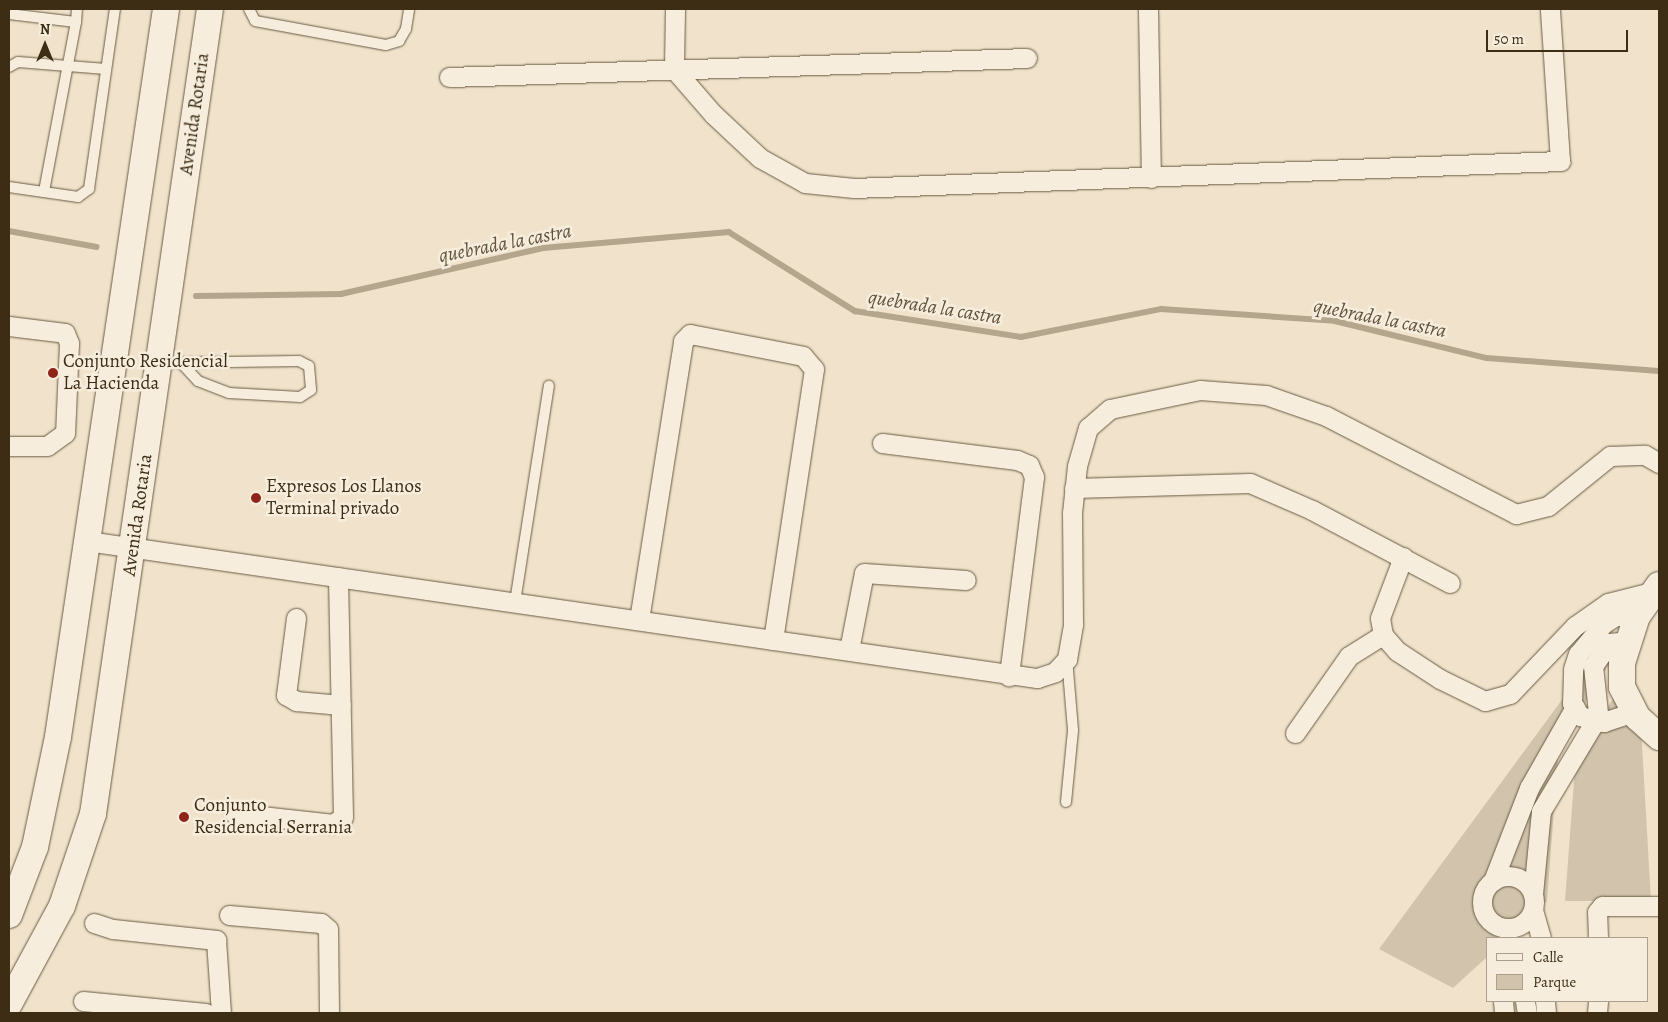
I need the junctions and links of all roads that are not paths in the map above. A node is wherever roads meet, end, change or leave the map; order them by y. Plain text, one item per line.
1 (77, 9) edge
2 (115, 9) edge
3 (166, 9) edge
4 (210, 9) edge
5 (249, 9) edge
6 (409, 9) edge
7 (675, 9) edge
8 (1148, 9) edge
9 (1550, 9) edge
10 (9, 14) edge
11 (76, 22) junction
12 (1027, 58) dead end
13 (9, 67) edge
14 (674, 68) junction
15 (68, 69) junction
16 (106, 69) junction
17 (449, 77) dead end
18 (1152, 178) junction
19 (9, 188) edge
20 (44, 192) junction
21 (9, 326) edge
22 (171, 364) junction
23 (549, 386) dead end
24 (882, 443) dead end
25 (9, 446) edge
26 (1659, 463) edge
27 (1074, 488) junction
28 (87, 541) junction
29 (133, 546) junction
30 (1403, 557) junction
31 (338, 577) junction
32 (966, 580) dead end
33 (1450, 583) dead end
34 (1657, 588) edge
35 (514, 602) junction
36 (1637, 616) junction
37 (296, 618) dead end
38 (639, 620) junction
39 (1383, 636) junction
40 (773, 640) junction
41 (1627, 641) junction
42 (850, 650) junction
43 (1066, 659) junction
44 (1009, 676) junction
45 (341, 705) junction
46 (1575, 707) junction
47 (1634, 712) junction
48 (1597, 721) junction
49 (1295, 733) dead end
50 (1659, 737) edge
51 (1066, 802) dead end
52 (234, 813) dead end
53 (1493, 881) junction
54 (1533, 902) junction
55 (1659, 906) edge
56 (9, 915) edge
57 (229, 915) dead end
58 (94, 922) dead end
59 (1509, 933) edge
60 (1541, 937) edge
61 (1598, 937) edge
62 (83, 1001) dead end
63 (9, 1004) edge
64 (205, 1013) edge
65 (221, 1013) edge
66 (330, 1013) edge

1 - 11 lane
2 - 16 lane
3 - 28 main road
4 - 22 main road, Avenida Rotaria
5 - 6 lane
7 - 14 street
8 - 18 street
9 - 18 street
10 - 11 lane
11 - 15 lane
12 - 14 street
13 - 15 lane
14 - 17 street
14 - 18 street
15 - 16 lane
15 - 20 lane
16 - 20 lane
19 - 20 lane
21 - 25 street
22 - 22 lane
22 - 29 main road, Avenida Rotaria
23 - 35 lane
24 - 44 street
26 - 27 street
27 - 30 street
27 - 43 street
28 - 29 street
28 - 56 main road
29 - 31 street
29 - 63 main road, Avenida Rotaria
30 - 33 street
30 - 39 street
31 - 35 street
31 - 45 street
32 - 42 street
34 - 36 main road
34 - 39 street
35 - 38 street
36 - 41 main road
36 - 46 street
37 - 45 street
38 - 40 street
38 - 40 street
39 - 49 street
40 - 42 street
41 - 47 main road
41 - 48 street
42 - 44 street
43 - 44 street
43 - 51 lane
45 - 52 street
46 - 48 street
46 - 53 street
47 - 48 street
47 - 50 main road
48 - 54 street
53 - 54 street
53 - 59 street
54 - 59 street
54 - 60 street
55 - 61 street
57 - 66 street
58 - 65 street
62 - 64 street

